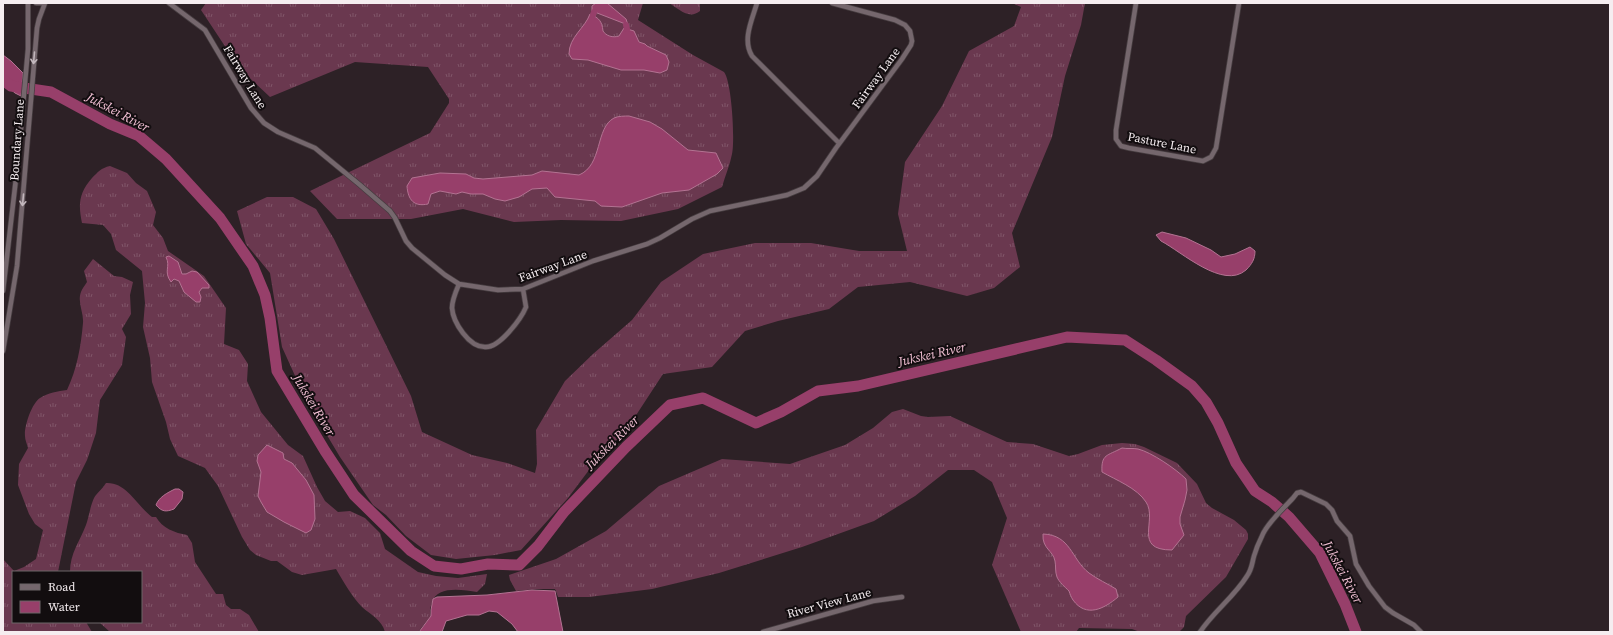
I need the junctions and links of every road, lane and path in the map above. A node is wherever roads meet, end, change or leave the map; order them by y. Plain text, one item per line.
1 (28, 3) edge
2 (36, 3) edge
3 (45, 3) edge
4 (169, 3) edge
5 (757, 3) edge
6 (832, 3) edge
7 (1136, 3) edge
8 (1238, 3) edge
9 (839, 143) junction
10 (459, 284) junction
11 (523, 289) junction
12 (3, 291) edge
13 (3, 351) edge
14 (902, 597) dead end
15 (763, 632) edge
16 (1200, 632) edge
17 (1421, 632) edge

1 - 12 street, Boundary Lane
2 - 3 street
3 -> 13 street, Boundary Lane
4 - 10 street, Fairway Lane
5 - 9 street
6 - 9 street, Fairway Lane
7 - 8 street, Pasture Lane
9 - 11 street, Fairway Lane
10 - 11 street, Fairway Lane
10 - 11 street
14 - 15 street, River View Lane
16 - 17 street

